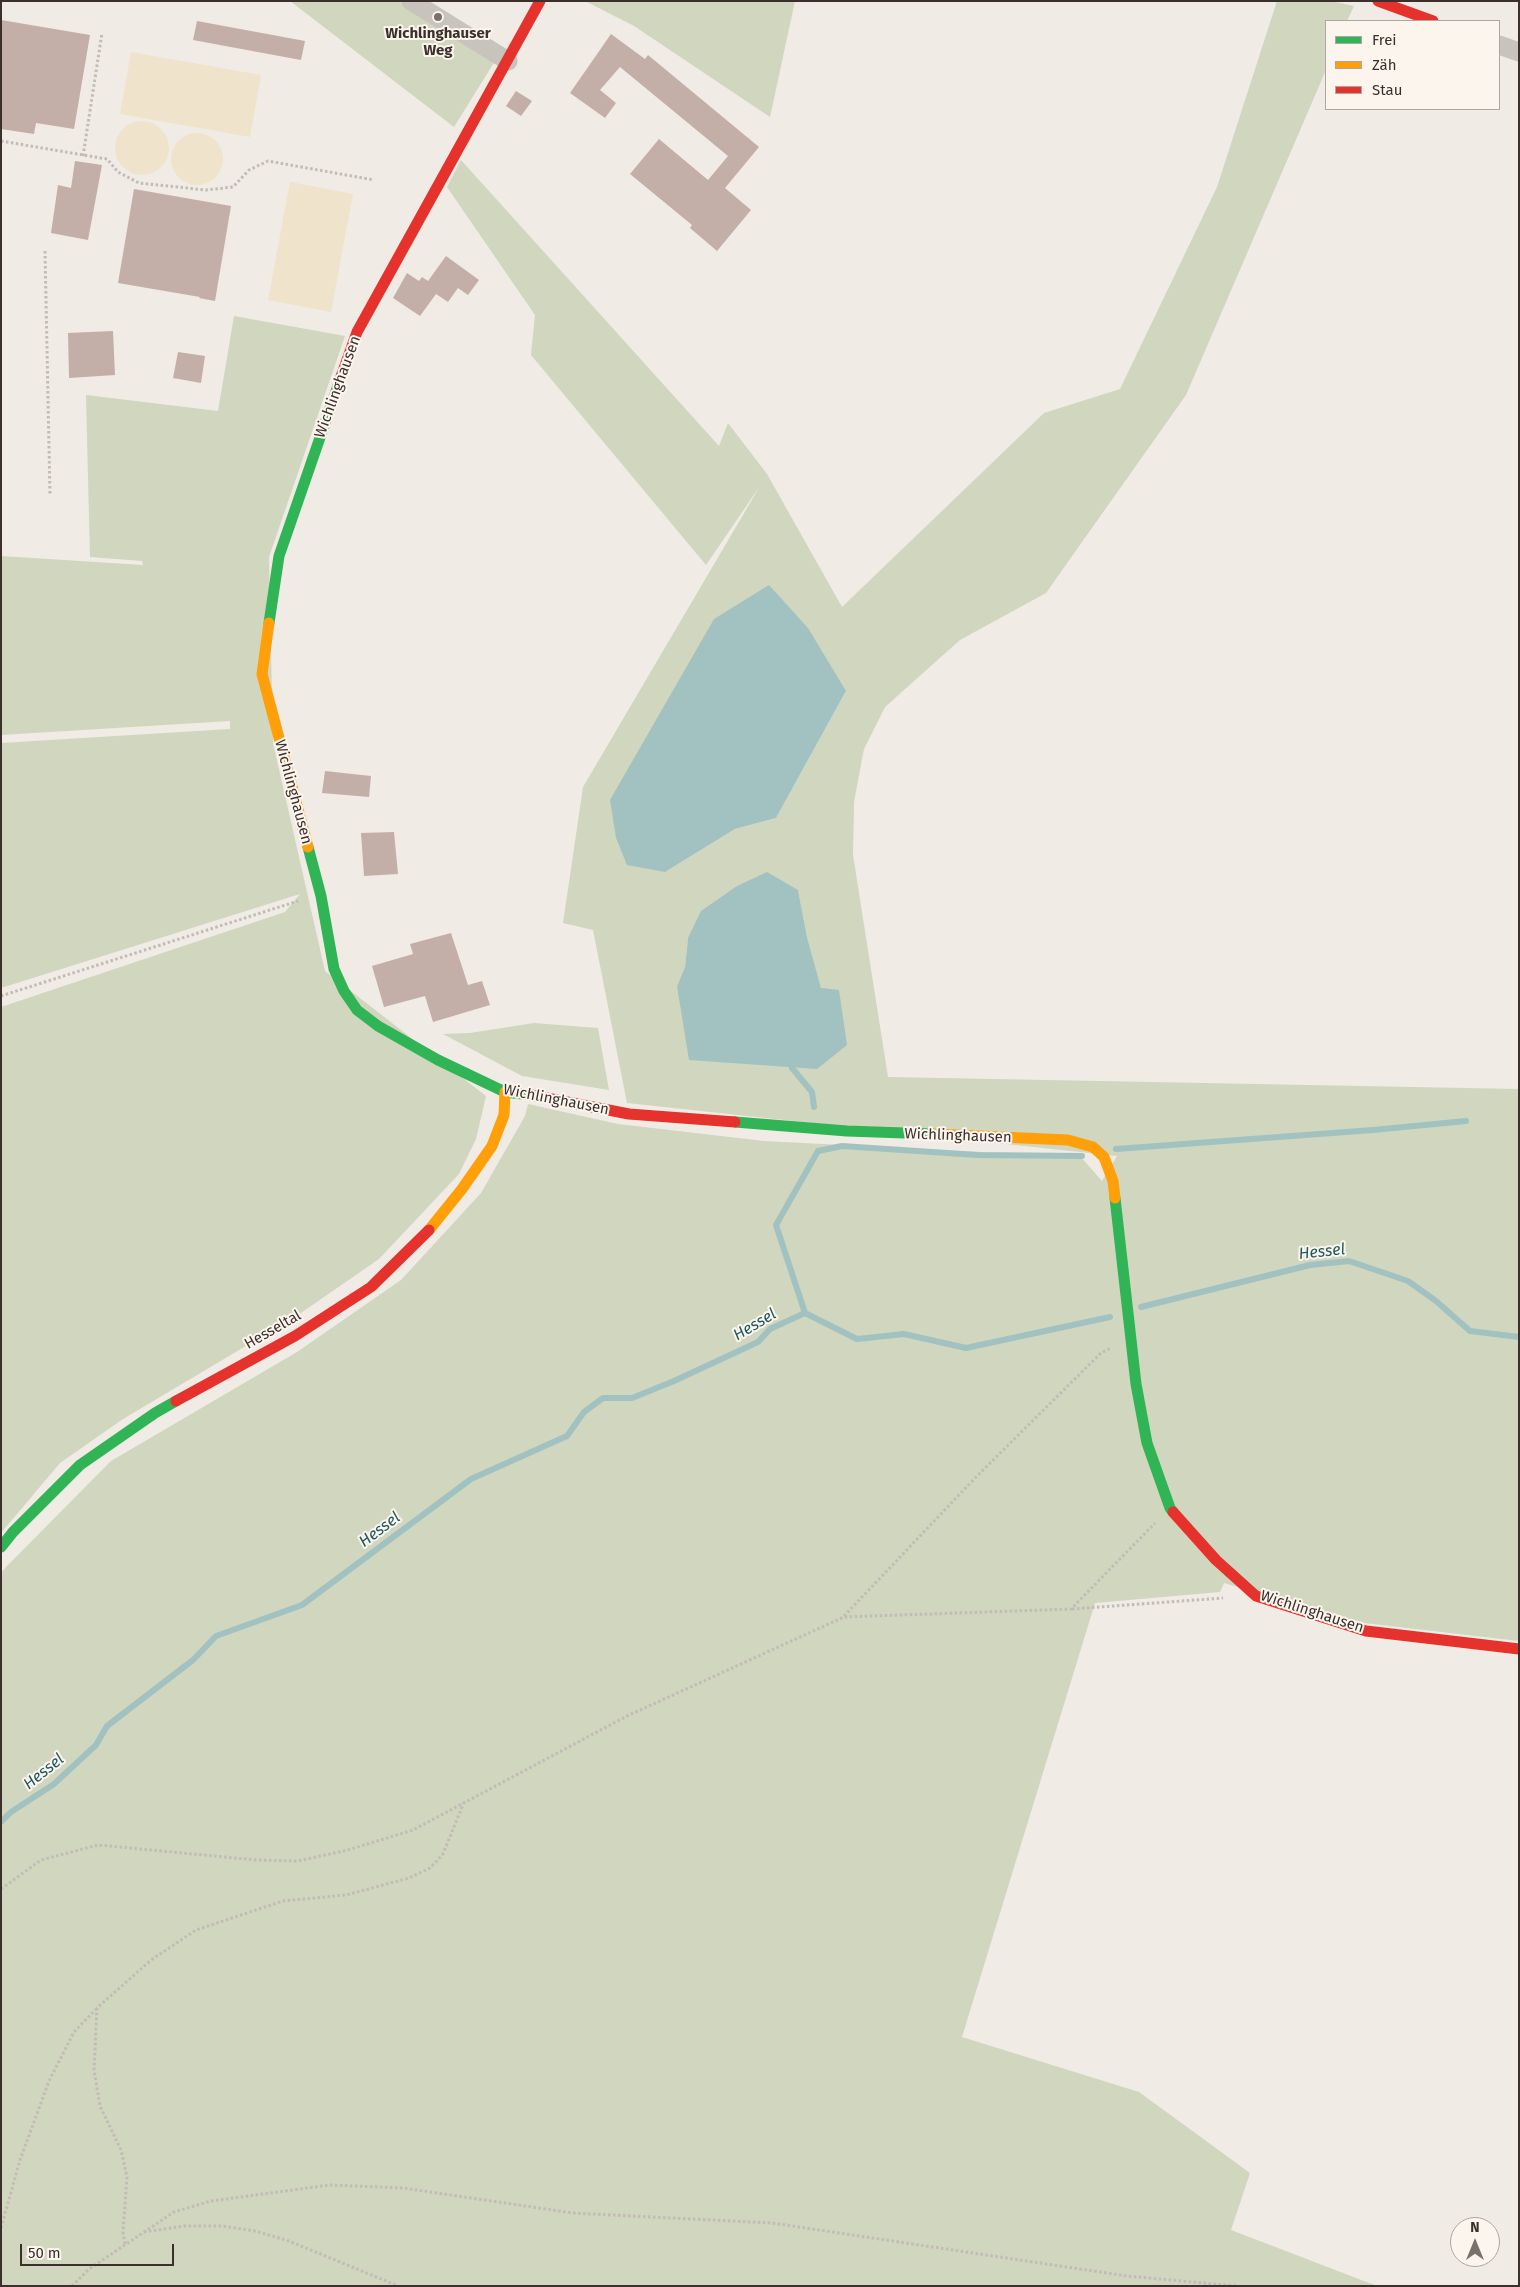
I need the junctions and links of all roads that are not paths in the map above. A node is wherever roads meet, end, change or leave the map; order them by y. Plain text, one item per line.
1 (412, 1) edge
2 (540, 1) edge
3 (1378, 1) edge
4 (1431, 20) edge
5 (1500, 45) edge
6 (1519, 52) edge
7 (508, 61) junction
8 (505, 1092) junction
9 (1, 1547) edge
10 (1519, 1649) edge

1 - 7 street
2 - 7 street, Wichlinghausen
3 - 4 street
5 - 6 street
7 - 8 street, Wichlinghausen
8 - 9 street, Hesseltal
8 - 10 street, Wichlinghausen

